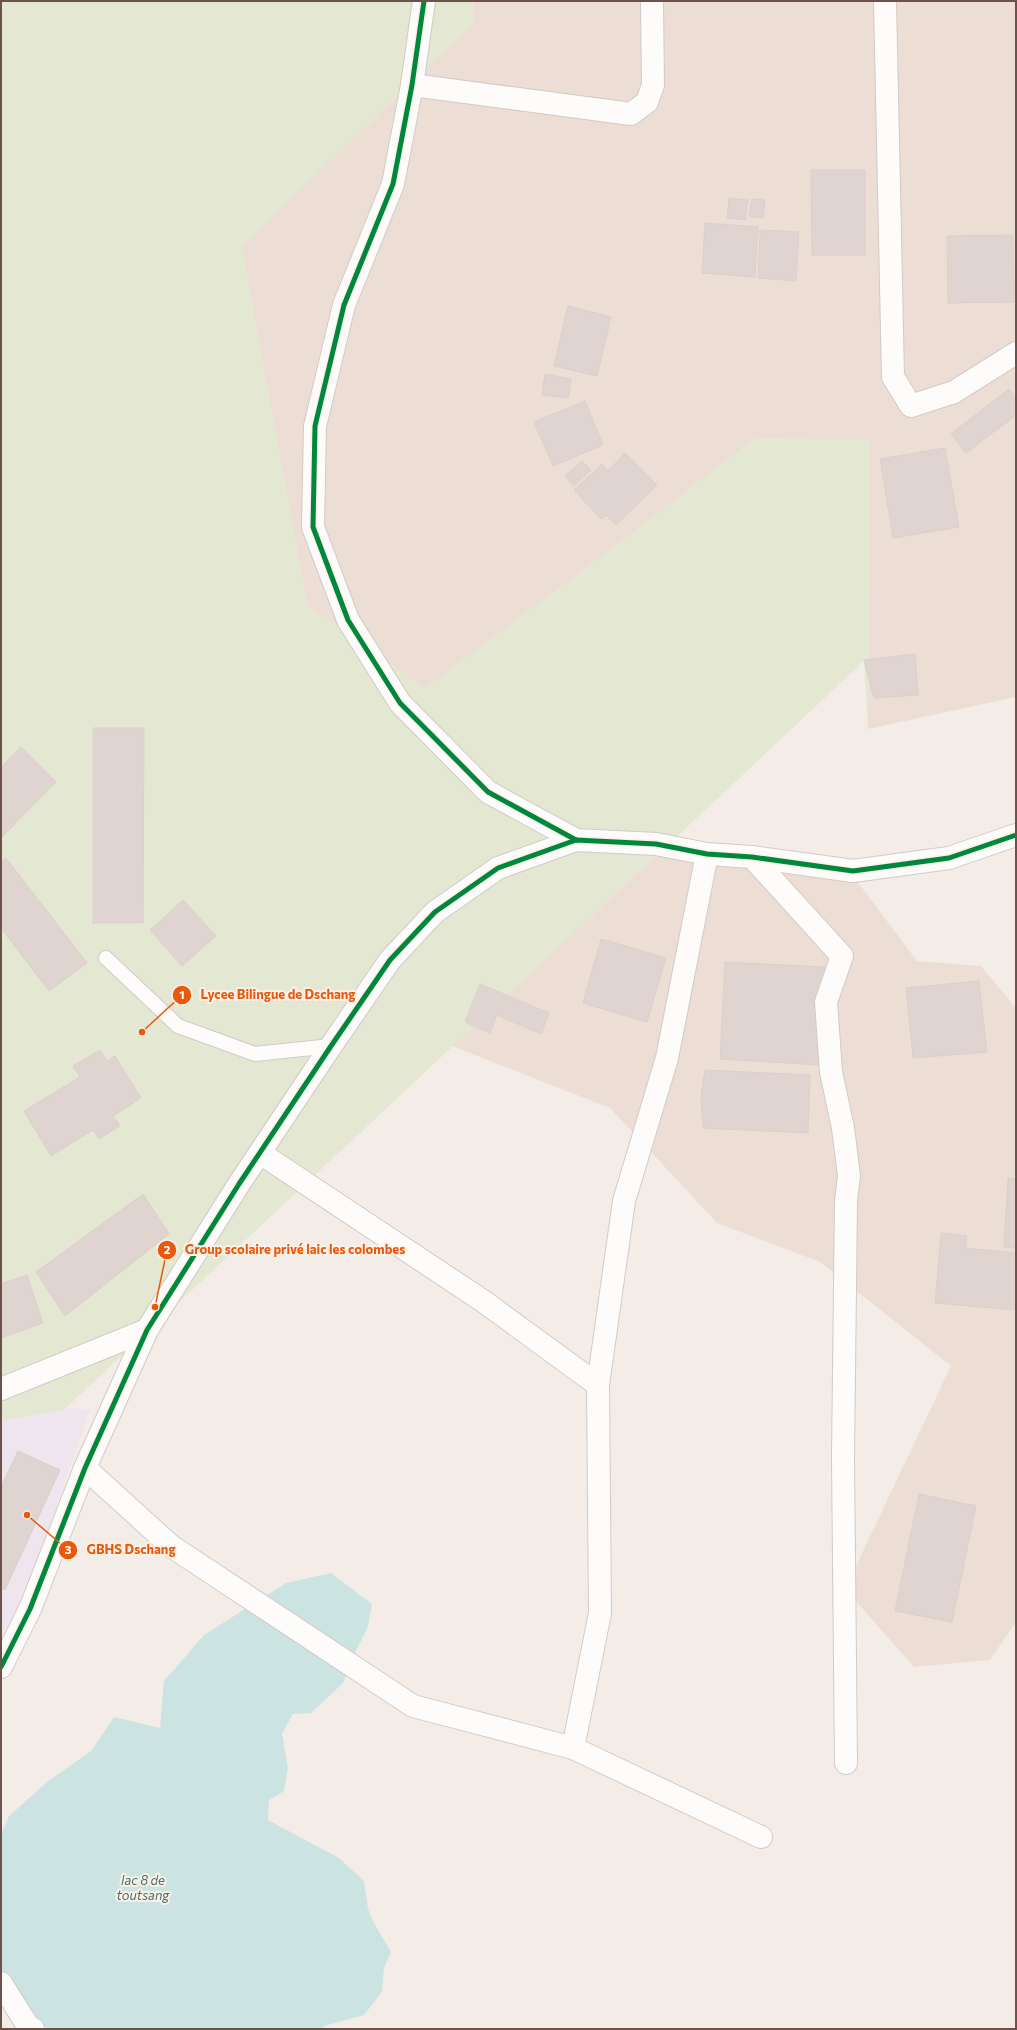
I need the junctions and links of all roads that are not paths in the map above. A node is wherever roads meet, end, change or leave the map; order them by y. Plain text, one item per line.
1 (424, 1) edge
2 (652, 1) edge
3 (885, 1) edge
4 (412, 85) junction
5 (1016, 353) edge
6 (1016, 835) edge
7 (576, 840) junction
8 (706, 854) junction
9 (752, 857) junction
10 (106, 958) dead end
11 (331, 1046) junction
12 (260, 1153) junction
13 (147, 1330) junction
14 (598, 1385) junction
15 (1, 1389) edge
16 (85, 1468) junction
17 (30, 1610) junction
18 (1, 1648) edge
19 (1, 1667) edge
20 (573, 1748) junction
21 (846, 1763) dead end
22 (761, 1836) dead end
23 (1, 1983) edge
24 (30, 2028) edge

1 - 4 street
2 - 4 street
3 - 5 street
4 - 7 street
6 - 9 street
7 - 8 street
7 - 11 street
8 - 9 street
8 - 14 street
9 - 21 street
10 - 11 lane
11 - 12 street
12 - 13 street
12 - 14 street
13 - 15 street
13 - 16 street
14 - 20 street
16 - 17 street
16 - 20 street
17 - 18 street
17 - 19 street
20 - 22 street
23 - 24 street

